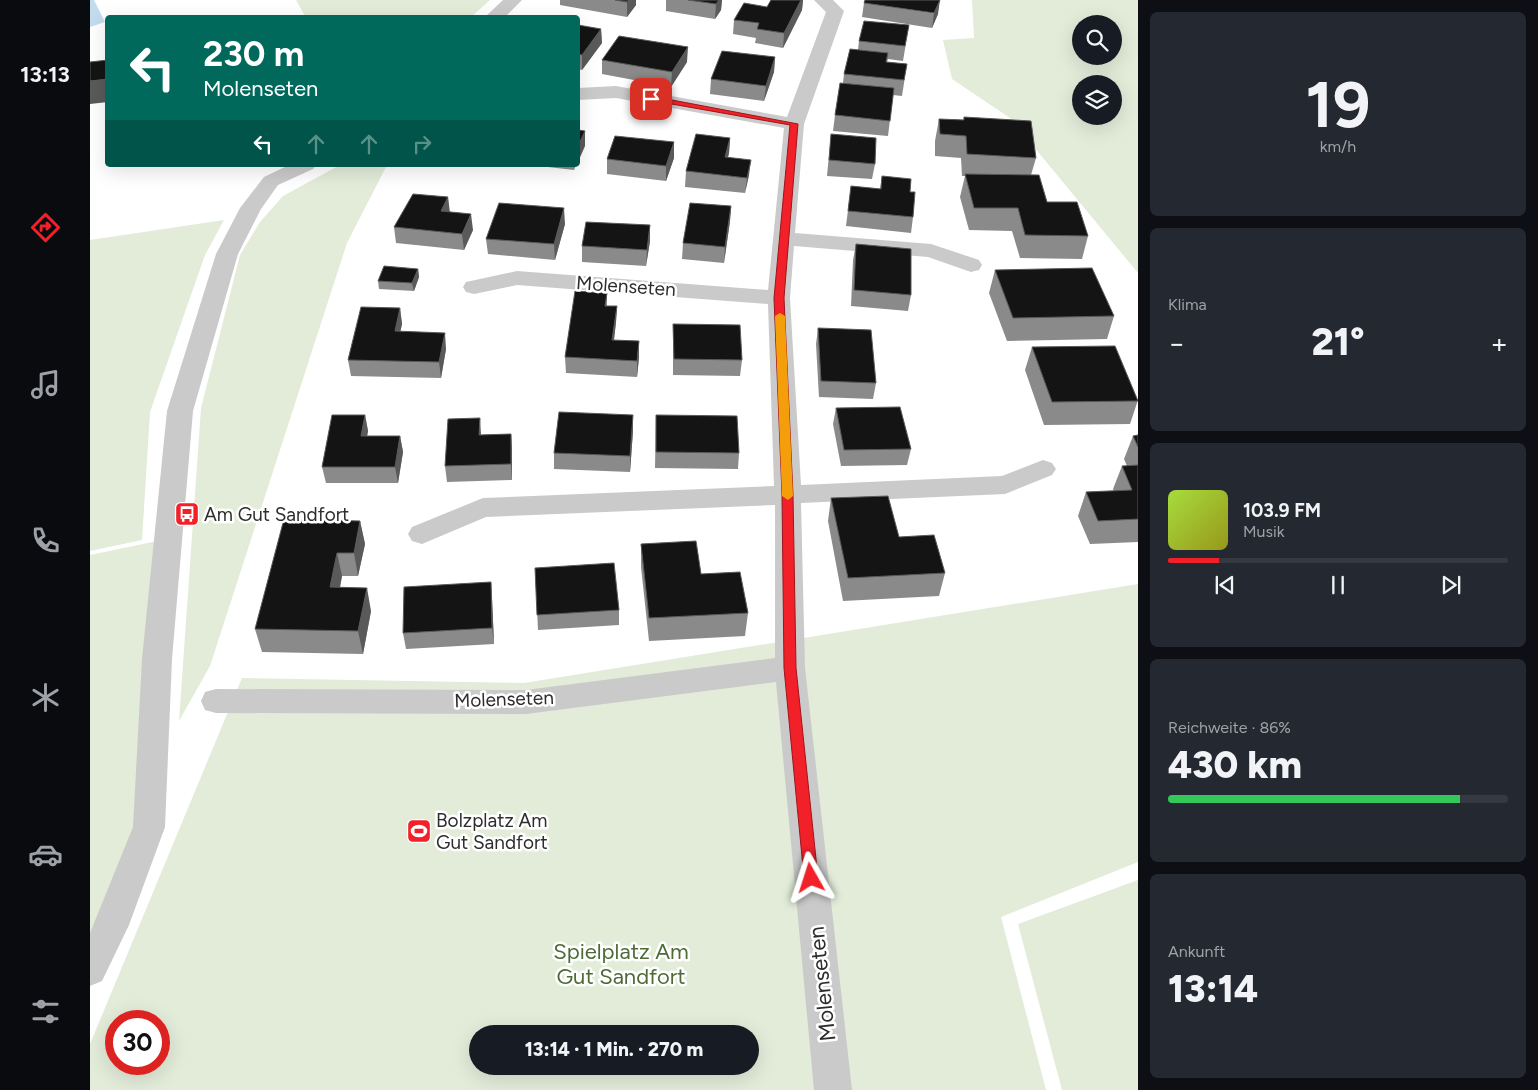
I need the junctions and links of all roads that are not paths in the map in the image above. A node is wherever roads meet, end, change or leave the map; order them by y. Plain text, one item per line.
1 (513, 0) edge
2 (823, 0) edge
3 (497, 15) edge
4 (580, 94) edge
5 (794, 124) junction
6 (302, 167) edge
7 (783, 239) junction
8 (972, 265) dead end
9 (474, 287) dead end
10 (779, 298) junction
11 (1043, 469) dead end
12 (788, 495) junction
13 (422, 534) dead end
14 (790, 668) junction
15 (216, 700) dead end
16 (90, 969) edge
17 (833, 1090) edge

1 - 3 street
2 - 5 street, Molenseten
4 - 5 street
5 - 7 street, Molenseten
6 - 16 street
7 - 8 street
7 - 10 street, Molenseten
9 - 10 street, Molenseten
10 - 12 street, Molenseten
11 - 12 street
12 - 13 street
12 - 14 street, Molenseten
14 - 15 street, Molenseten
14 - 17 street, Molenseten

